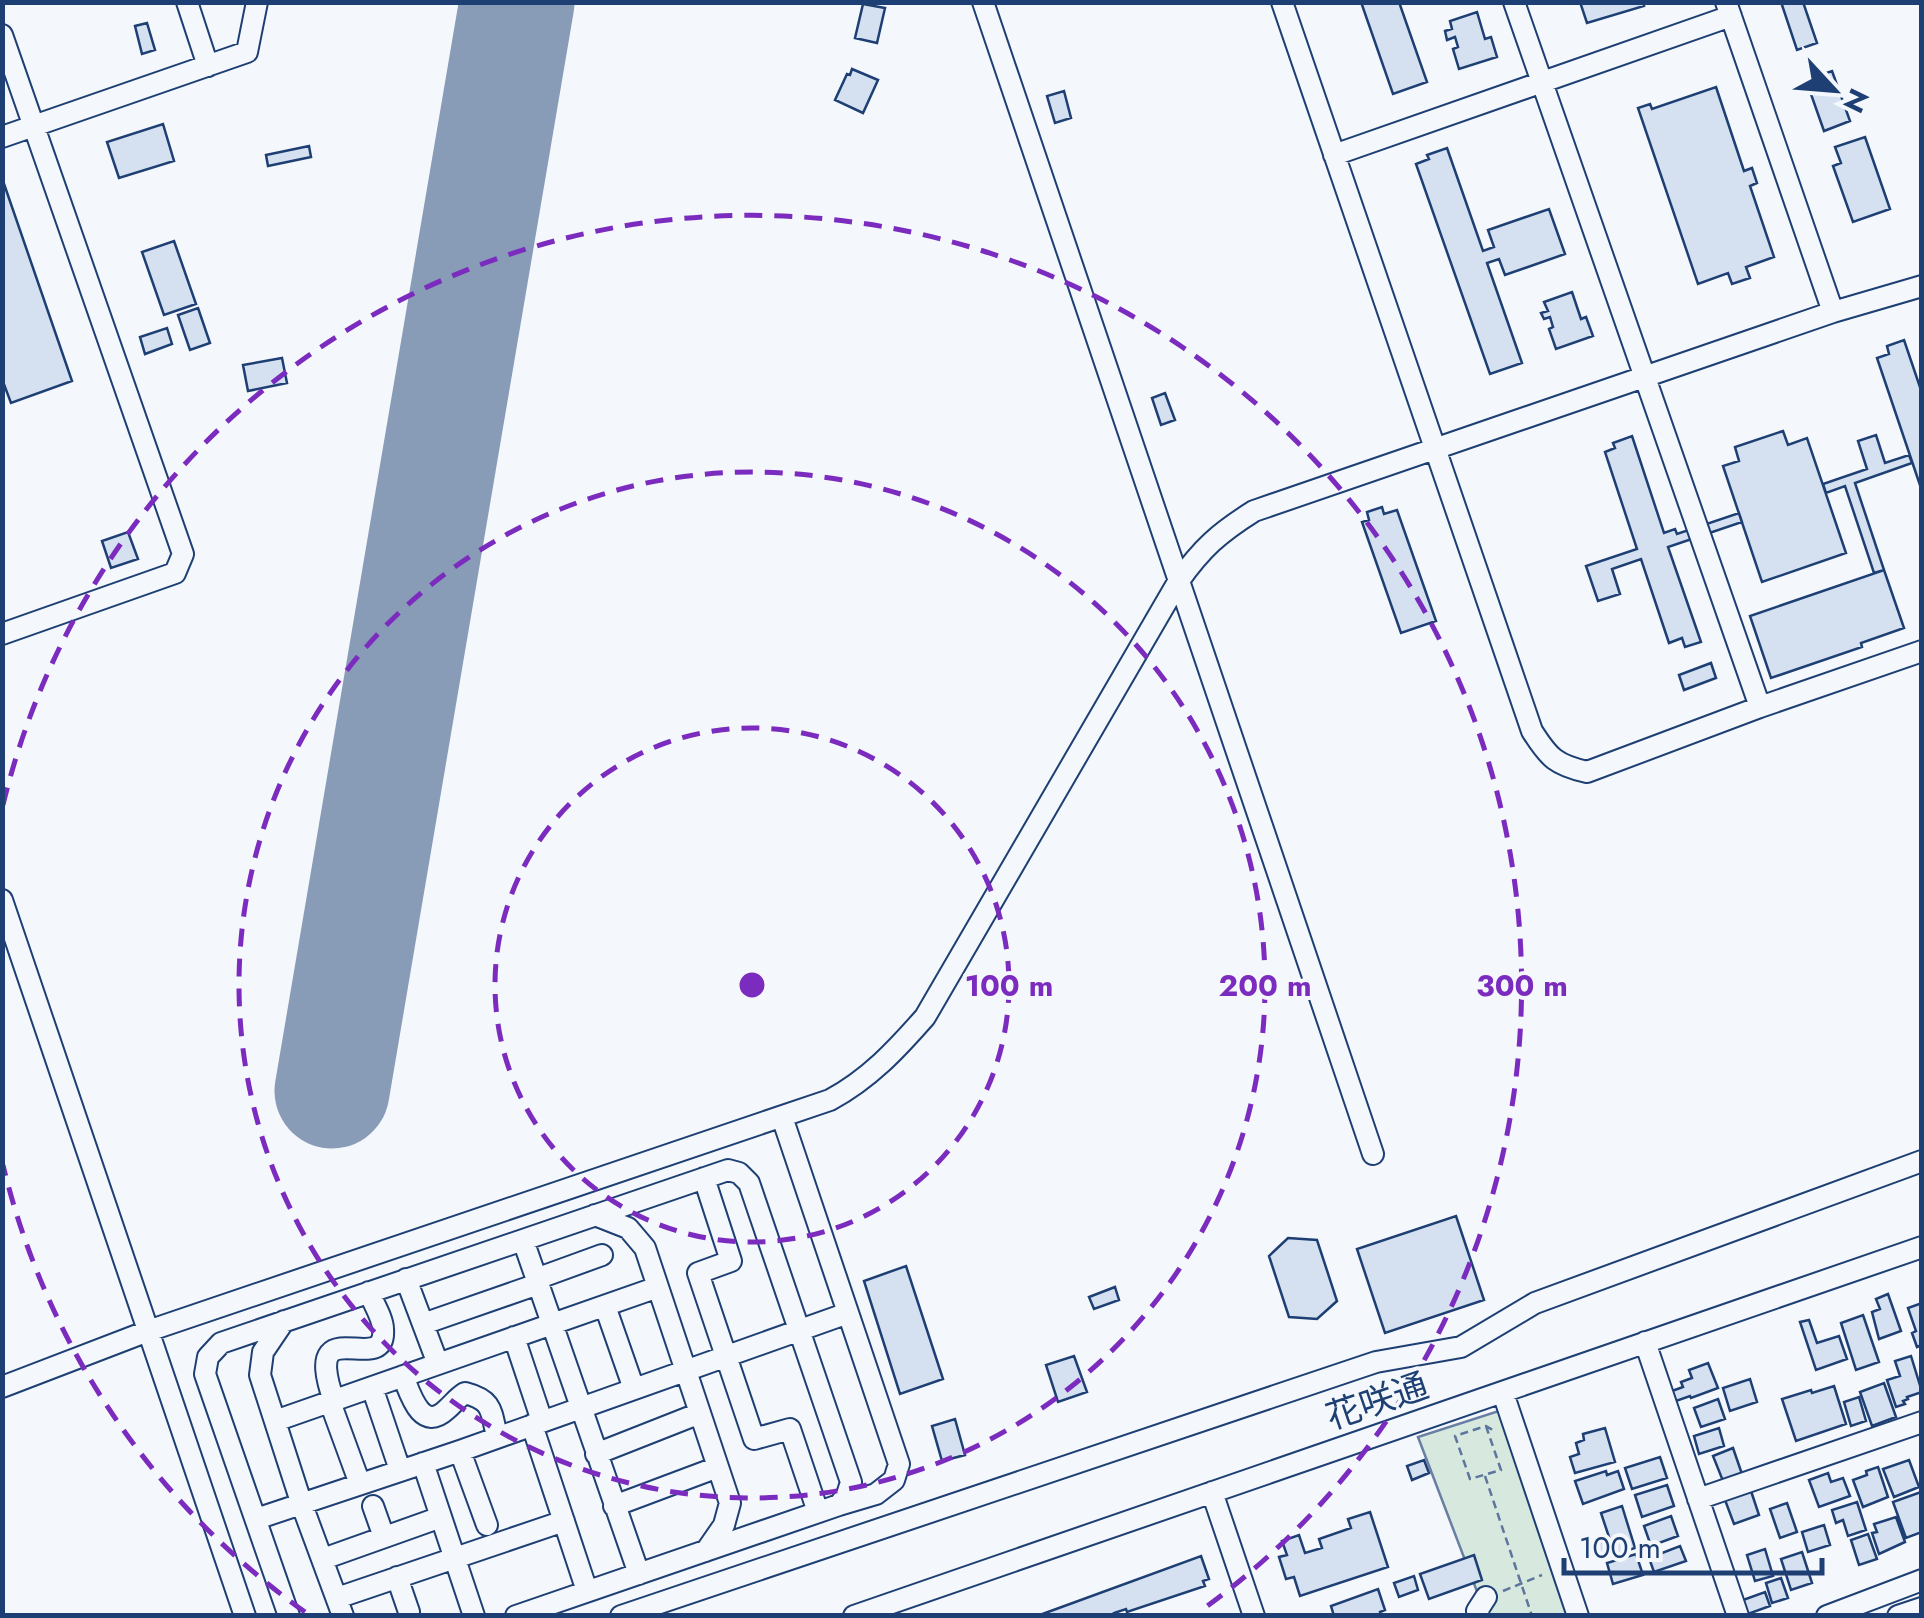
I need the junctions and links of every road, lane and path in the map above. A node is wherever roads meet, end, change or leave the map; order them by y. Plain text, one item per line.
1 (186, 2) edge
2 (257, 2) edge
3 (983, 2) edge
4 (1282, 2) edge
5 (1514, 2) edge
6 (1728, 9) edge
7 (2, 34) edge
8 (208, 66) junction
9 (1543, 83) junction
10 (34, 127) junction
11 (2, 137) edge
12 (1334, 154) junction
13 (1920, 290) edge
14 (1833, 312) junction
15 (1644, 376) junction
16 (1435, 448) junction
17 (1178, 582) junction
18 (2, 634) edge
19 (1922, 651) edge
20 (1760, 707) junction
21 (2, 900) edge
22 (782, 1116) junction
23 (1373, 1154) dead end
24 (1922, 1161) edge
25 (704, 1178) junction
26 (594, 1215) junction
27 (522, 1240) junction
28 (1922, 1248) edge
29 (602, 1255) dead end
30 (406, 1279) junction
31 (537, 1281) junction
32 (658, 1288) junction
33 (369, 1292) junction
34 (605, 1306) junction
35 (848, 1313) junction
36 (284, 1320) junction
37 (423, 1324) junction
38 (551, 1324) junction
39 (148, 1331) junction
40 (800, 1331) junction
41 (514, 1337) junction
42 (1645, 1342) junction
43 (726, 1357) junction
44 (438, 1364) junction
45 (686, 1371) junction
46 (404, 1376) junction
47 (527, 1377) junction
48 (506, 1384) dead end
49 (2, 1387) edge
50 (372, 1387) junction
51 (634, 1389) junction
52 (1503, 1393) junction
53 (332, 1401) junction
54 (580, 1408) junction
55 (700, 1413) junction
56 (275, 1421) junction
57 (1922, 1422) edge
58 (537, 1423) junction
59 (1486, 1426) junction
60 (1515, 1429) junction
61 (497, 1437) junction
62 (460, 1450) junction
63 (596, 1454) junction
64 (423, 1463) junction
65 (718, 1466) junction
66 (400, 1470) junction
67 (1484, 1474) junction
68 (360, 1484) junction
69 (498, 1489) dead end
70 (1212, 1492) junction
71 (477, 1498) junction
72 (1698, 1499) junction
73 (302, 1504) junction
74 (373, 1506) dead end
75 (614, 1506) junction
76 (828, 1509) junction
77 (441, 1517) junction
78 (256, 1520) junction
79 (564, 1521) junction
80 (487, 1525) dead end
81 (384, 1538) junction
82 (706, 1550) junction
83 (454, 1558) junction
84 (322, 1560) junction
85 (1562, 1568) junction
86 (639, 1574) junction
87 (397, 1578) junction
88 (1922, 1580) edge
89 (1522, 1584) junction
90 (587, 1591) junction
91 (1483, 1606) edge
92 (340, 1607) edge
93 (1922, 1608) edge
94 (409, 1612) dead end
95 (1247, 1614) edge
96 (1833, 1615) edge
97 (245, 1616) edge
98 (289, 1616) edge
99 (474, 1616) edge
100 (516, 1616) edge
101 (621, 1616) edge
102 (854, 1616) edge
103 (1532, 1616) edge
104 (1578, 1616) edge
105 (1738, 1616) edge
106 (1898, 1616) edge

1 - 8 street
2 - 8 street
3 - 17 street
4 - 12 street
5 - 9 street
6 - 9 street
6 - 14 street
7 - 10 street
8 - 10 street
9 - 12 street
9 - 15 street
10 - 11 street
10 - 18 street
12 - 16 street
13 - 14 street
14 - 15 street
15 - 16 street
15 - 20 street
16 - 17 street
16 - 20 street
17 - 22 street
17 - 23 street
19 - 20 street
21 - 39 street
22 - 35 street
22 - 39 street
24 - 101 street
25 - 26 street
25 - 40 street
25 - 43 street
26 - 27 street
26 - 32 street
27 - 30 street
27 - 31 street
28 - 42 street, 花咲通
29 - 31 street
30 - 33 street
30 - 37 street
31 - 37 street
31 - 38 street
32 - 34 street
32 - 45 street
33 - 36 street
33 - 53 street
34 - 38 street
34 - 51 street
35 - 40 street
35 - 76 street
36 - 56 street
36 - 78 street
37 - 44 street
38 - 41 street
38 - 54 street
39 - 49 street
39 - 97 street
40 - 43 street
40 - 76 street
41 - 44 street
41 - 47 street
42 - 52 street, 花咲通
42 - 72 street
43 - 45 street
43 - 76 street
44 - 46 street
45 - 51 street
45 - 55 street
46 - 50 street
46 - 61 street
47 - 48 street
47 - 58 street
50 - 53 street
50 - 66 street
51 - 54 street
52 - 60 street
52 - 70 street, 花咲通
53 - 56 street
53 - 68 street
54 - 58 street
54 - 63 street
55 - 63 street
55 - 65 street
56 - 73 street
57 - 72 street
58 - 61 street
58 - 79 street
59 - 60 path
59 - 67 path
59 - 67 path
60 - 85 street
61 - 62 street
62 - 64 street
62 - 71 street
63 - 75 street
64 - 66 street
64 - 77 street
65 - 75 street
65 - 82 street
66 - 68 street
67 - 89 path
68 - 73 street
69 - 71 street
70 - 95 street
70 - 102 street, 花咲通
71 - 80 street
72 - 105 street
73 - 78 street
73 - 84 street
74 - 81 street
75 - 86 street
76 - 82 street
77 - 81 street
77 - 83 street
78 - 98 street
79 - 83 street
79 - 90 street
81 - 84 street
82 - 86 street
83 - 87 street
83 - 99 street
84 - 92 street
85 - 89 path
85 - 104 street
86 - 90 street
87 - 92 street
87 - 94 street
88 - 96 street
89 - 91 path
89 - 103 path
90 - 100 street
93 - 106 street

